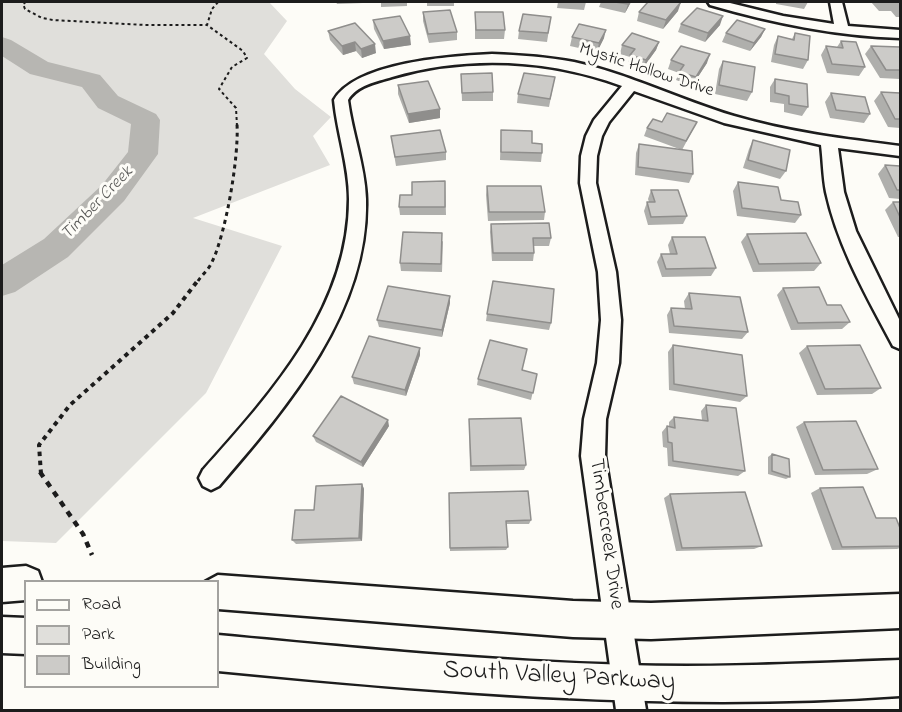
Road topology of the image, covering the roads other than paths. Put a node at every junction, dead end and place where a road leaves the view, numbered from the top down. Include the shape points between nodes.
1 (714, 2) edge
2 (836, 2) edge
3 (842, 30) junction
4 (900, 34) edge
5 (631, 85) junction
6 (830, 142) junction
7 (900, 151) edge
8 (900, 340) edge
9 (211, 478) dead end
10 (24, 583) edge
11 (2, 585) edge
12 (219, 592) edge
13 (900, 611) edge
14 (617, 620) junction
15 (2, 635) edge
16 (24, 636) edge
17 (219, 653) edge
18 (900, 678) edge
19 (629, 697) edge

1 - 3 street
2 - 3 street
3 - 4 street
5 - 6 street, Mystic Hollow Drive via 745,124
5 - 9 street, Mystic Hollow Drive via 596,72 556,64 456,60 395,71 344,92 342,107 357,190 355,234 344,280 309,357 265,417
5 - 14 street, Timbercreek Drive via 594,136 588,183 607,272 610,308 608,363 595,419 593,456
6 - 7 street, Mystic Hollow Drive
6 - 8 street via 842,218
10 - 11 main road
12 - 14 main road
13 - 14 main road
14 - 19 street, Timbercreek Drive
15 - 16 main road
17 - 19 main road, South Valley Parkway
18 - 19 main road, South Valley Parkway via 767,684

